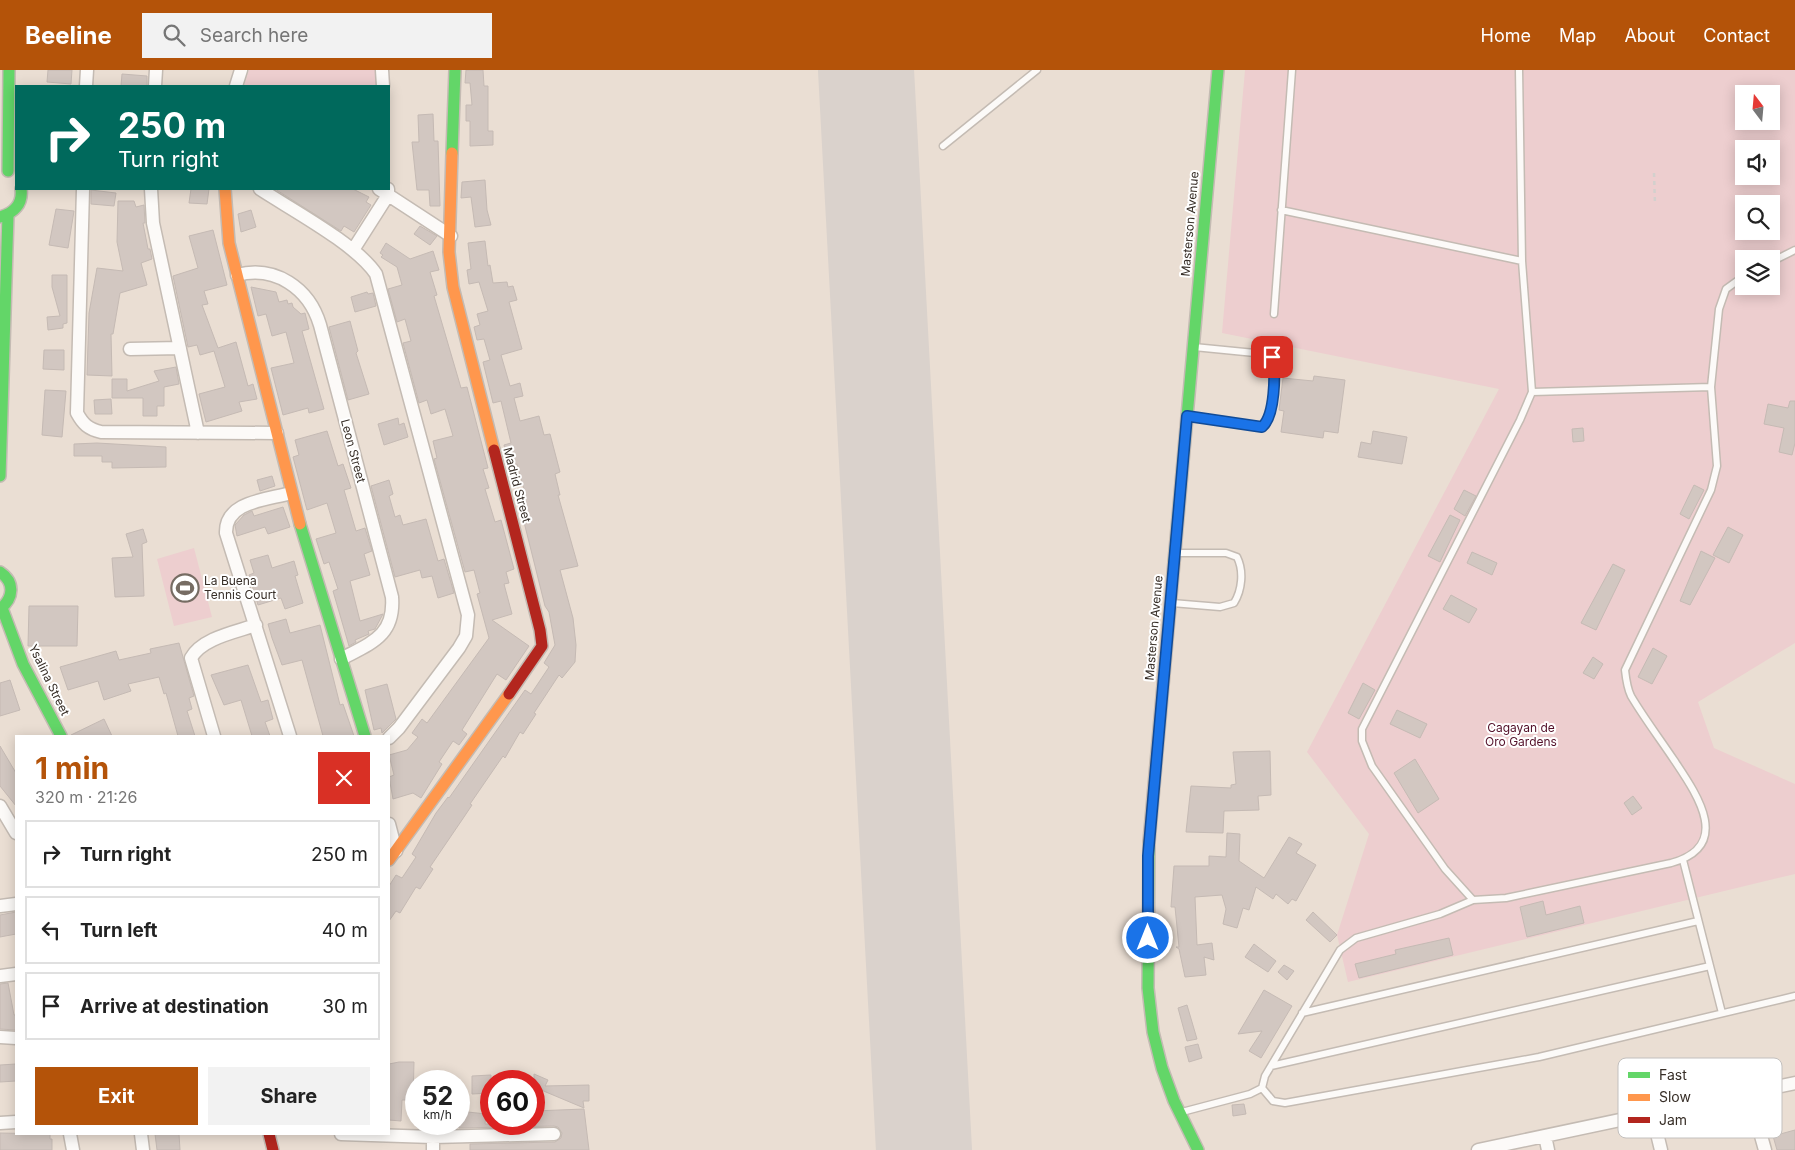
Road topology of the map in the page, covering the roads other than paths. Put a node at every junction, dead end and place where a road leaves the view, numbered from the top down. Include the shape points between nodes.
1 (9, 70) edge
2 (87, 70) edge
3 (156, 70) edge
4 (241, 70) edge
5 (382, 70) edge
6 (455, 70) edge
7 (1037, 70) edge
8 (1218, 70) edge
9 (1292, 70) edge
10 (1519, 70) edge
11 (86, 85) edge
12 (155, 85) edge
13 (236, 85) edge
14 (382, 85) edge
15 (943, 146) dead end
16 (8, 173) edge
17 (21, 190) edge
18 (83, 190) edge
19 (151, 190) edge
20 (225, 190) edge
21 (262, 190) edge
22 (385, 191) edge
23 (1281, 210) junction
24 (4, 216) edge
25 (451, 236) junction
26 (354, 250) junction
27 (1795, 250) edge
28 (1780, 258) edge
29 (1522, 261) junction
30 (237, 275) junction
31 (1735, 282) edge
32 (1274, 314) dead end
33 (1193, 347) junction
34 (180, 348) junction
35 (130, 349) dead end
36 (1711, 387) junction
37 (1532, 392) junction
38 (1187, 416) junction
39 (198, 433) junction
40 (276, 433) junction
41 (0, 476) edge
42 (291, 493) junction
43 (1175, 553) junction
44 (0, 572) edge
45 (1170, 603) junction
46 (1, 609) edge
47 (256, 625) junction
48 (340, 659) junction
49 (60, 735) edge
50 (214, 735) edge
51 (290, 735) edge
52 (365, 735) edge
53 (390, 737) edge
54 (0, 806) edge
55 (9, 827) edge
56 (390, 834) edge
57 (392, 855) edge
58 (1683, 860) junction
59 (1473, 900) junction
60 (15, 904) edge
61 (0, 906) edge
62 (1698, 921) junction
63 (1710, 966) junction
64 (15, 974) edge
65 (0, 976) edge
66 (1795, 996) edge
67 (1302, 1013) junction
68 (1722, 1014) junction
69 (0, 1037) edge
70 (15, 1038) edge
71 (1271, 1066) junction
72 (1795, 1083) edge
73 (1782, 1086) edge
74 (1262, 1088) junction
75 (1180, 1112) junction
76 (1618, 1120) edge
77 (15, 1122) edge
78 (0, 1123) edge
79 (554, 1134) dead end
80 (70, 1135) edge
81 (141, 1135) edge
82 (269, 1135) edge
83 (371, 1135) edge
84 (1545, 1136) junction
85 (432, 1137) junction
86 (73, 1150) edge
87 (143, 1150) edge
88 (273, 1150) edge
89 (433, 1150) edge
90 (1198, 1150) edge
91 (1478, 1150) edge
92 (1548, 1150) edge

1 - 16 street
2 - 11 street
3 - 12 street
4 - 13 street
5 - 14 street
6 - 25 street, Madrid Street
7 - 15 lane
8 - 33 street, Masterson Avenue
9 - 23 lane
10 - 29 lane
17 - 24 street via 18,206
18 - 39 street via 77,413 83,423 101,432
19 - 34 street via 153,223
20 - 30 street via 229,243
21 - 26 street
22 - 25 street
22 - 26 street
23 - 29 lane
23 - 32 lane
24 - 41 street
25 - 57 street, Madrid Street via 450,268 457,308 542,646
26 - 53 street via 370,265 379,282 468,615 466,636 459,648
27 - 28 lane
29 - 37 lane
30 - 40 street
30 - 48 street, Leon Street via 254,271 287,282 308,298 320,325 392,597 393,612 384,632 372,643
31 - 36 lane via 1722,297
33 - 38 street, Masterson Avenue
33 - 38 lane via 1228,348 1272,357 1271,411 1268,422 1262,427
34 - 35 street
34 - 39 street
36 - 37 lane
36 - 58 lane via 1717,466 1711,490 1625,670 1631,695 1698,796 1706,818 1704,842
37 - 59 lane via 1362,729 1362,741 1372,766 1445,869
38 - 43 street, Masterson Avenue
39 - 40 street
40 - 42 street
42 - 47 street via 241,506 231,512 226,523 226,533
42 - 48 street
43 - 45 street, Masterson Avenue
43 - 45 lane via 1226,553 1237,557 1242,566 1240,594 1234,603 1220,607
44 - 46 street via 8,578 12,591 7,604
45 - 75 street, Masterson Avenue via 1148,856 1148,988 1153,1032 1162,1068
46 - 49 street, Ysalina Street via 23,664
47 - 50 street via 207,643 191,658
47 - 51 street
48 - 52 street
54 - 55 street
56 - 57 street
58 - 59 lane via 1506,898
58 - 62 lane
59 - 67 lane via 1440,914 1356,938 1340,950
60 - 61 street
62 - 63 lane
62 - 67 lane
63 - 68 lane
63 - 71 lane
64 - 65 street
66 - 68 lane
67 - 71 lane
68 - 74 lane via 1540,1057 1285,1104 1273,1101
69 - 70 street
71 - 74 lane
72 - 73 street
74 - 75 lane
75 - 90 street, Masterson Avenue
76 - 84 street
77 - 78 street
79 - 85 street
80 - 86 street
81 - 87 street
82 - 88 street
83 - 85 street
84 - 91 street
84 - 92 street
85 - 89 street

